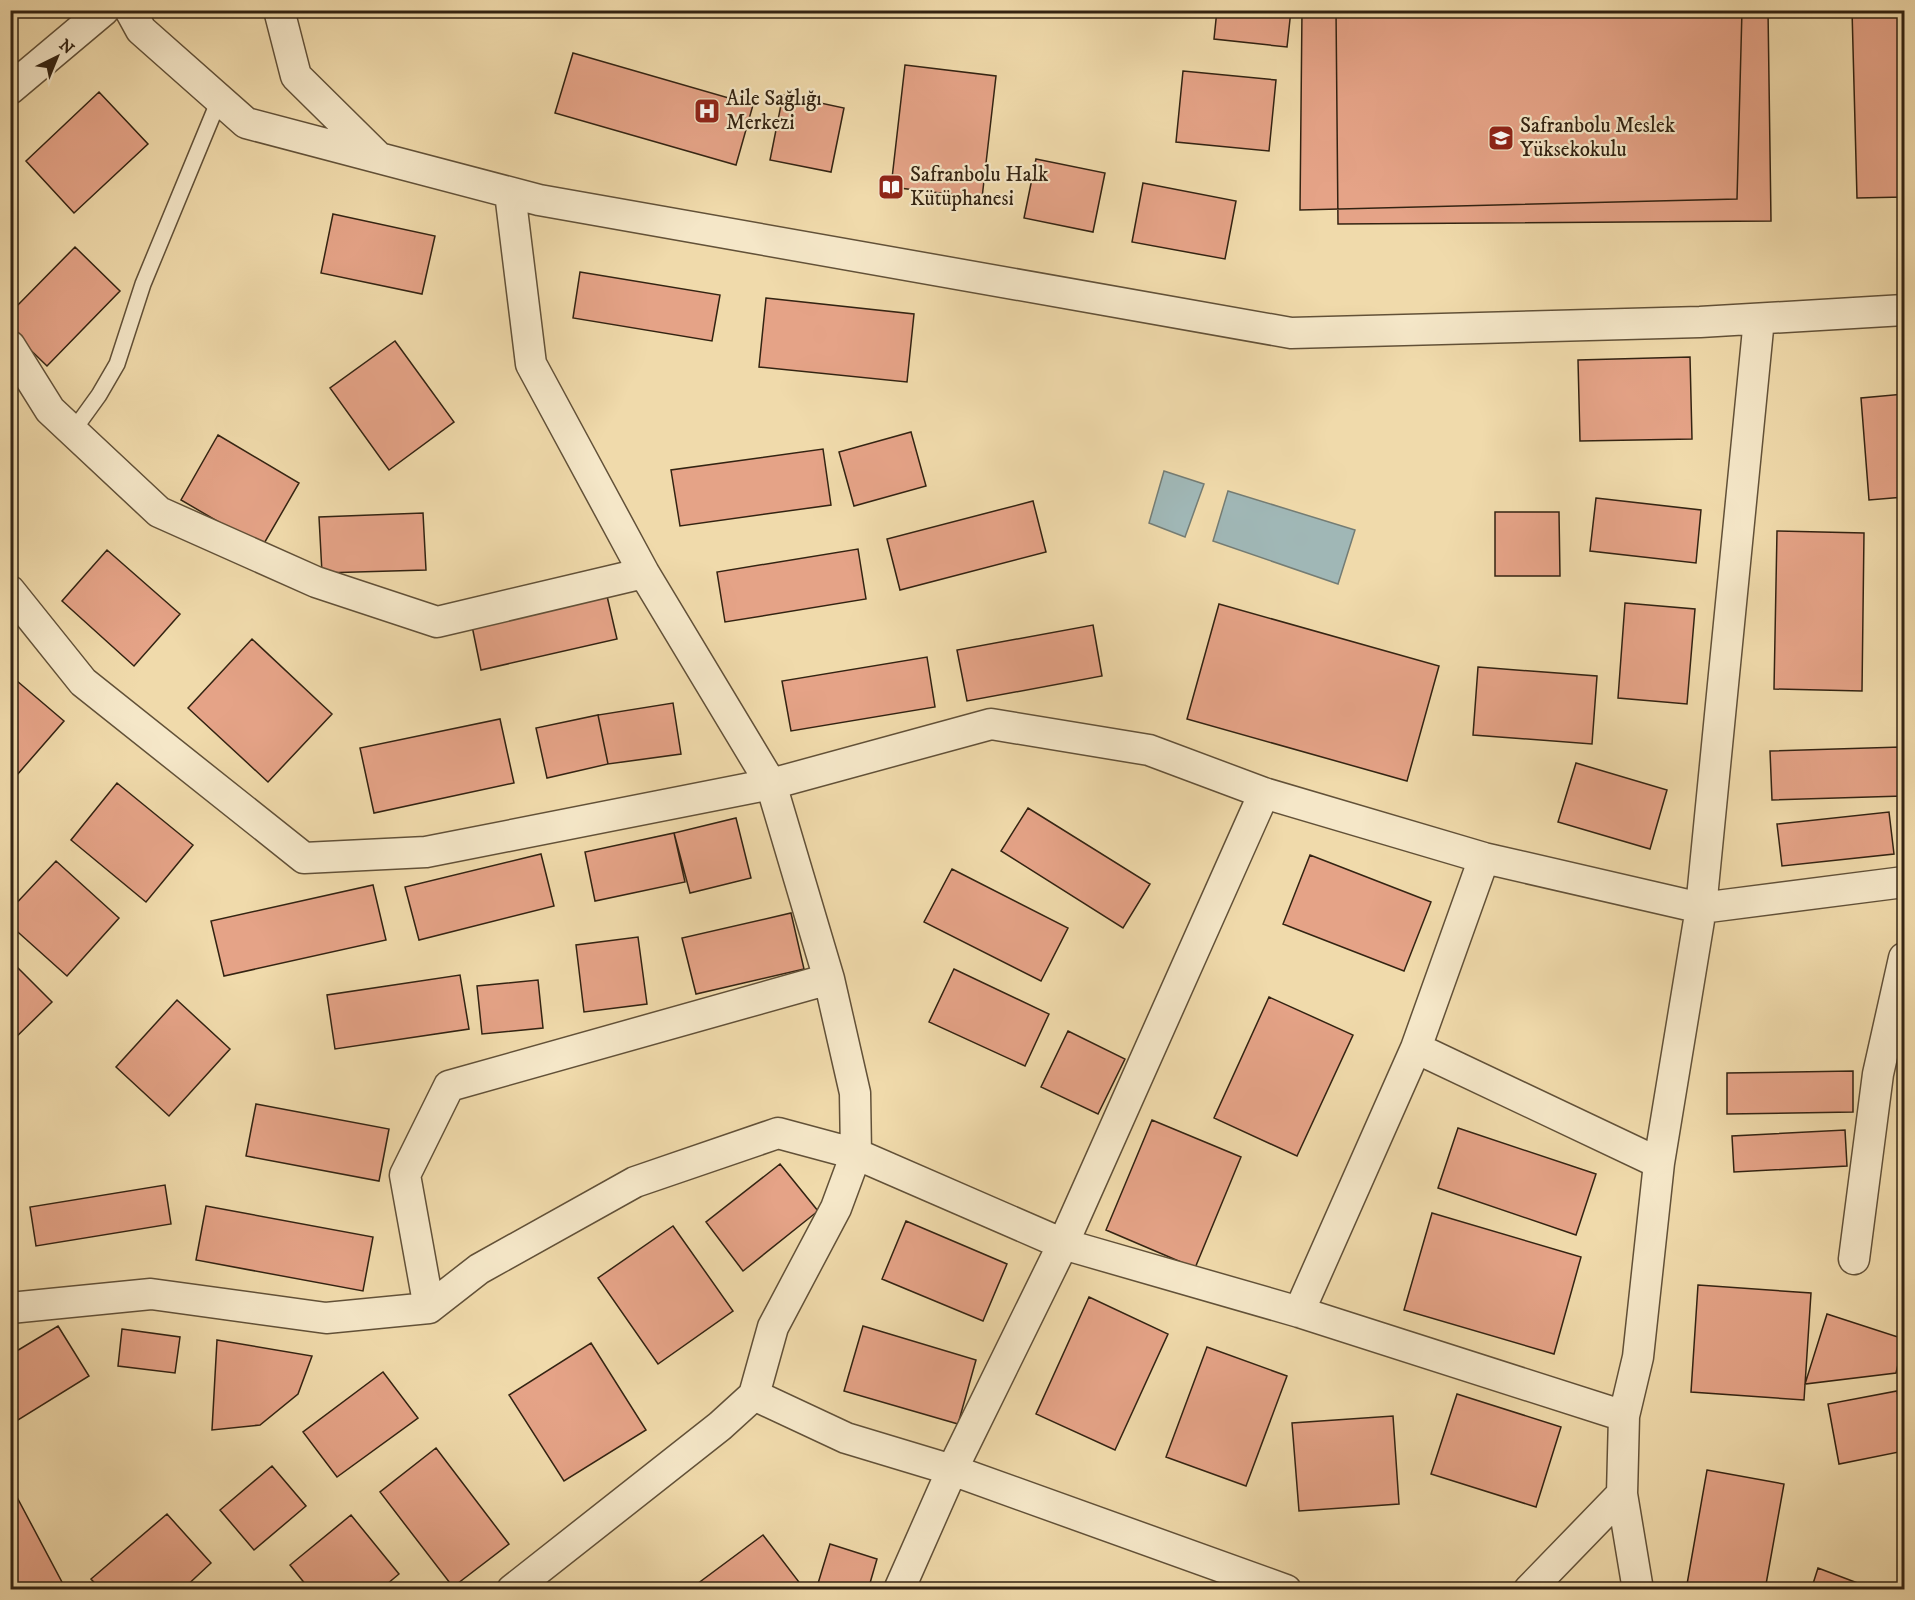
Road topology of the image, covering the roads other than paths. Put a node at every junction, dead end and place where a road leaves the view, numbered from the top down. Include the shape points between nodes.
1 (104, 10) edge
2 (130, 10) edge
3 (279, 10) edge
4 (10, 89) edge
5 (219, 100) junction
6 (379, 158) junction
7 (510, 193) junction
8 (1905, 289) edge
9 (1905, 310) edge
10 (1832, 314) junction
11 (1759, 318) junction
12 (10, 346) edge
13 (73, 431) junction
14 (644, 573) junction
15 (10, 591) edge
16 (771, 784) junction
17 (1264, 793) junction
18 (1484, 858) junction
19 (1905, 882) edge
20 (1701, 908) junction
21 (1905, 957) edge
22 (829, 979) junction
23 (1416, 1048) junction
24 (856, 1154) junction
25 (1659, 1163) junction
26 (1063, 1244) junction
27 (1854, 1259) dead end
28 (10, 1308) edge
29 (429, 1308) junction
30 (1299, 1312) junction
31 (754, 1395) junction
32 (1624, 1416) junction
33 (952, 1470) junction
34 (1622, 1494) junction
35 (1274, 1587) edge
36 (512, 1590) edge
37 (899, 1590) edge
38 (1529, 1590) edge
39 (1638, 1590) edge

1 - 4 street
2 - 5 street via 141,30
3 - 6 street via 296,76
5 - 6 street via 246,123
5 - 13 lane via 143,284 117,364
6 - 7 street
7 - 11 street via 1291,333
7 - 14 street via 531,364
8 - 10 street
9 - 10 street
10 - 11 street
11 - 20 street
12 - 13 street via 50,410
13 - 14 street via 159,512 316,582 437,622
14 - 16 street
15 - 16 street via 83,682 304,858 426,852
16 - 17 street via 992,724 1149,750
16 - 22 street
17 - 18 street
17 - 26 street
18 - 20 street
18 - 23 street
19 - 20 street
20 - 25 street
21 - 27 street via 1878,1074
22 - 24 street via 855,1093
22 - 29 street via 449,1086 405,1175
23 - 25 street
23 - 30 street
24 - 26 street
24 - 29 street via 778,1133 635,1182 479,1269
24 - 31 street via 836,1208 773,1327
25 - 32 street via 1638,1357
26 - 30 street
26 - 33 street
28 - 29 street via 150,1294 326,1318
30 - 32 street
31 - 33 street via 846,1438
31 - 36 street
32 - 34 street
33 - 35 street
33 - 37 street
34 - 38 street
34 - 39 street

